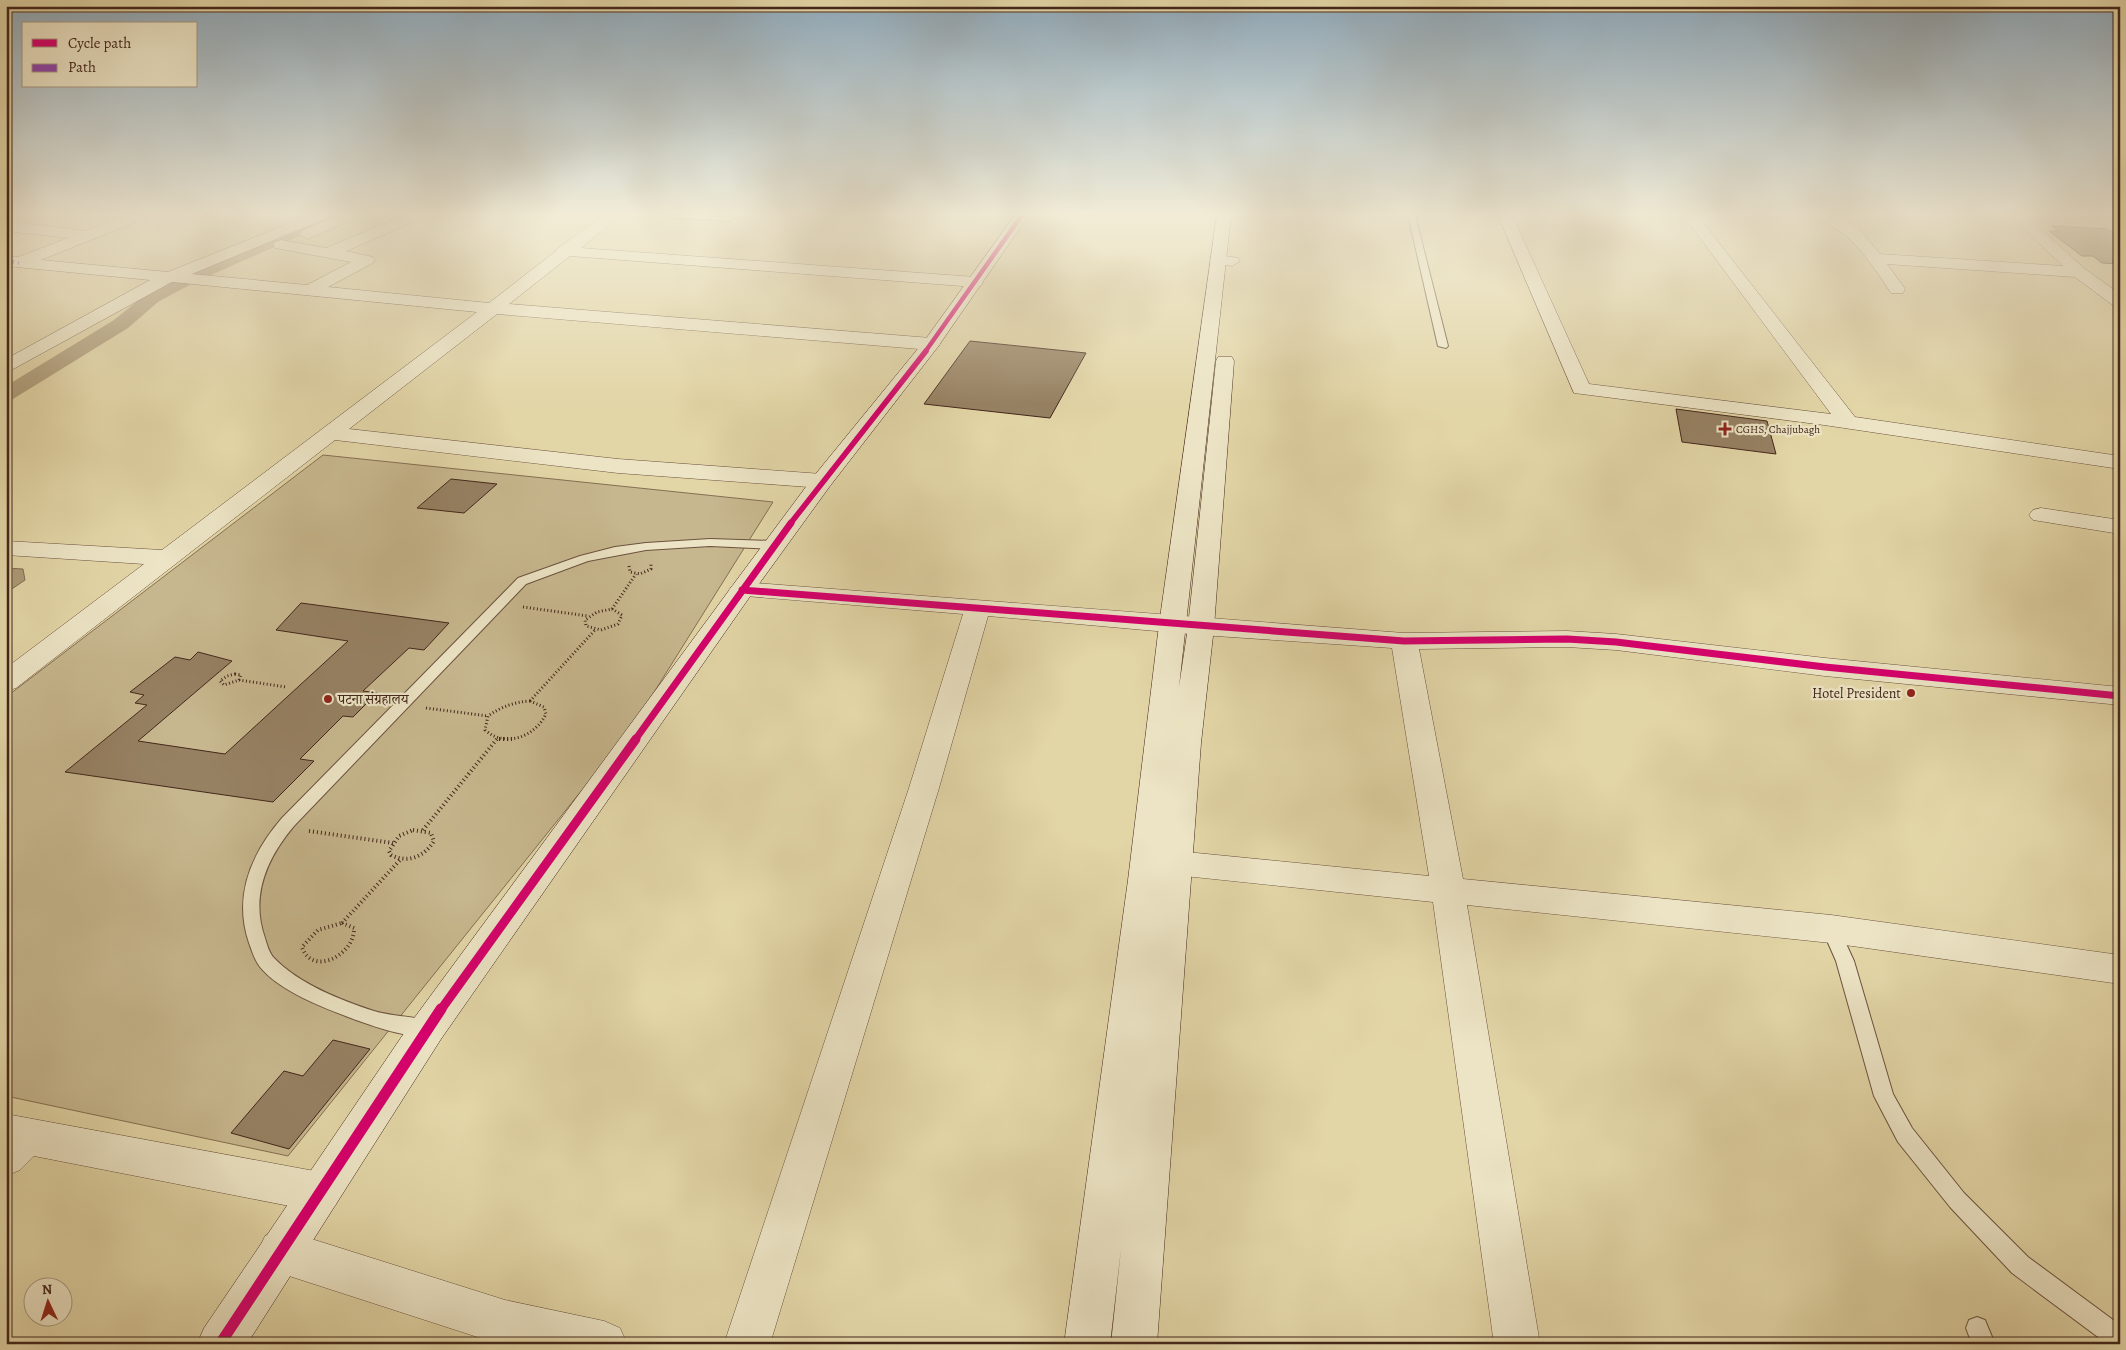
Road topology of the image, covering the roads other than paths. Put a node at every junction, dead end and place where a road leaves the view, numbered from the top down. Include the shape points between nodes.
1 (170, 278) edge
2 (182, 278) edge
3 (206, 278) edge
4 (334, 278) edge
5 (530, 278) edge
6 (922, 278) edge
7 (978, 278) edge
8 (1222, 278) edge
9 (1224, 278) edge
10 (1426, 278) edge
11 (1533, 278) edge
12 (1738, 278) edge
13 (1889, 278) edge
14 (2087, 278) edge
15 (201, 280) junction
16 (975, 282) junction
17 (1897, 289) dead end
18 (310, 290) junction
19 (2120, 302) edge
20 (492, 308) junction
21 (931, 344) junction
22 (1443, 346) dead end
23 (6, 367) edge
24 (1849, 424) junction
25 (332, 434) junction
26 (2120, 464) edge
27 (822, 481) junction
28 (2041, 515) dead end
29 (2120, 527) edge
30 (776, 545) junction
31 (6, 548) edge
32 (168, 558) junction
33 (742, 590) junction
34 (978, 607) junction
35 (1172, 625) junction
36 (1201, 627) junction
37 (1404, 641) junction
38 (6, 682) edge
39 (2120, 696) edge
40 (1161, 871) junction
41 (1448, 889) junction
42 (1831, 929) junction
43 (2120, 970) edge
44 (428, 1028) junction
45 (13, 1142) edge
46 (320, 1192) junction
47 (280, 1251) junction
48 (2120, 1337) edge
49 (220, 1344) edge
50 (604, 1344) edge
51 (747, 1344) edge
52 (1087, 1344) edge
53 (1134, 1344) edge
54 (1517, 1344) edge

1 - 23 street
2 - 15 street
3 - 15 street
4 - 18 street
5 - 20 street
6 - 16 street
7 - 16 street
8 - 35 street
9 - 36 street
10 - 22 lane
11 - 24 street via 1582,389
12 - 24 street
13 - 17 street
14 - 19 street
15 - 18 street
16 - 21 street
18 - 20 street
20 - 21 street
20 - 25 street
21 - 27 street
24 - 26 street
25 - 27 street via 618,466
25 - 32 street
27 - 30 street
28 - 29 street
30 - 33 street
30 - 44 lane via 730,541 674,542 595,554 558,565 522,581 283,827 265,851 249,893 252,931 266,962 292,981 338,1005 386,1022
31 - 32 street
32 - 38 street
33 - 34 street
33 - 44 street
34 - 35 street
34 - 51 street via 924,788
35 - 36 street
35 - 40 street
36 - 37 street
36 - 40 street via 1186,743
37 - 39 street via 1567,639 1616,642 1825,667
37 - 41 street
40 - 41 street
40 - 52 street
40 - 53 street
41 - 42 street
41 - 54 street
42 - 43 street
42 - 48 lane via 1845,961 1884,1096 1905,1136 1957,1200 2020,1265
44 - 46 street
45 - 46 street
46 - 47 street
47 - 49 street
47 - 50 street via 505,1322

